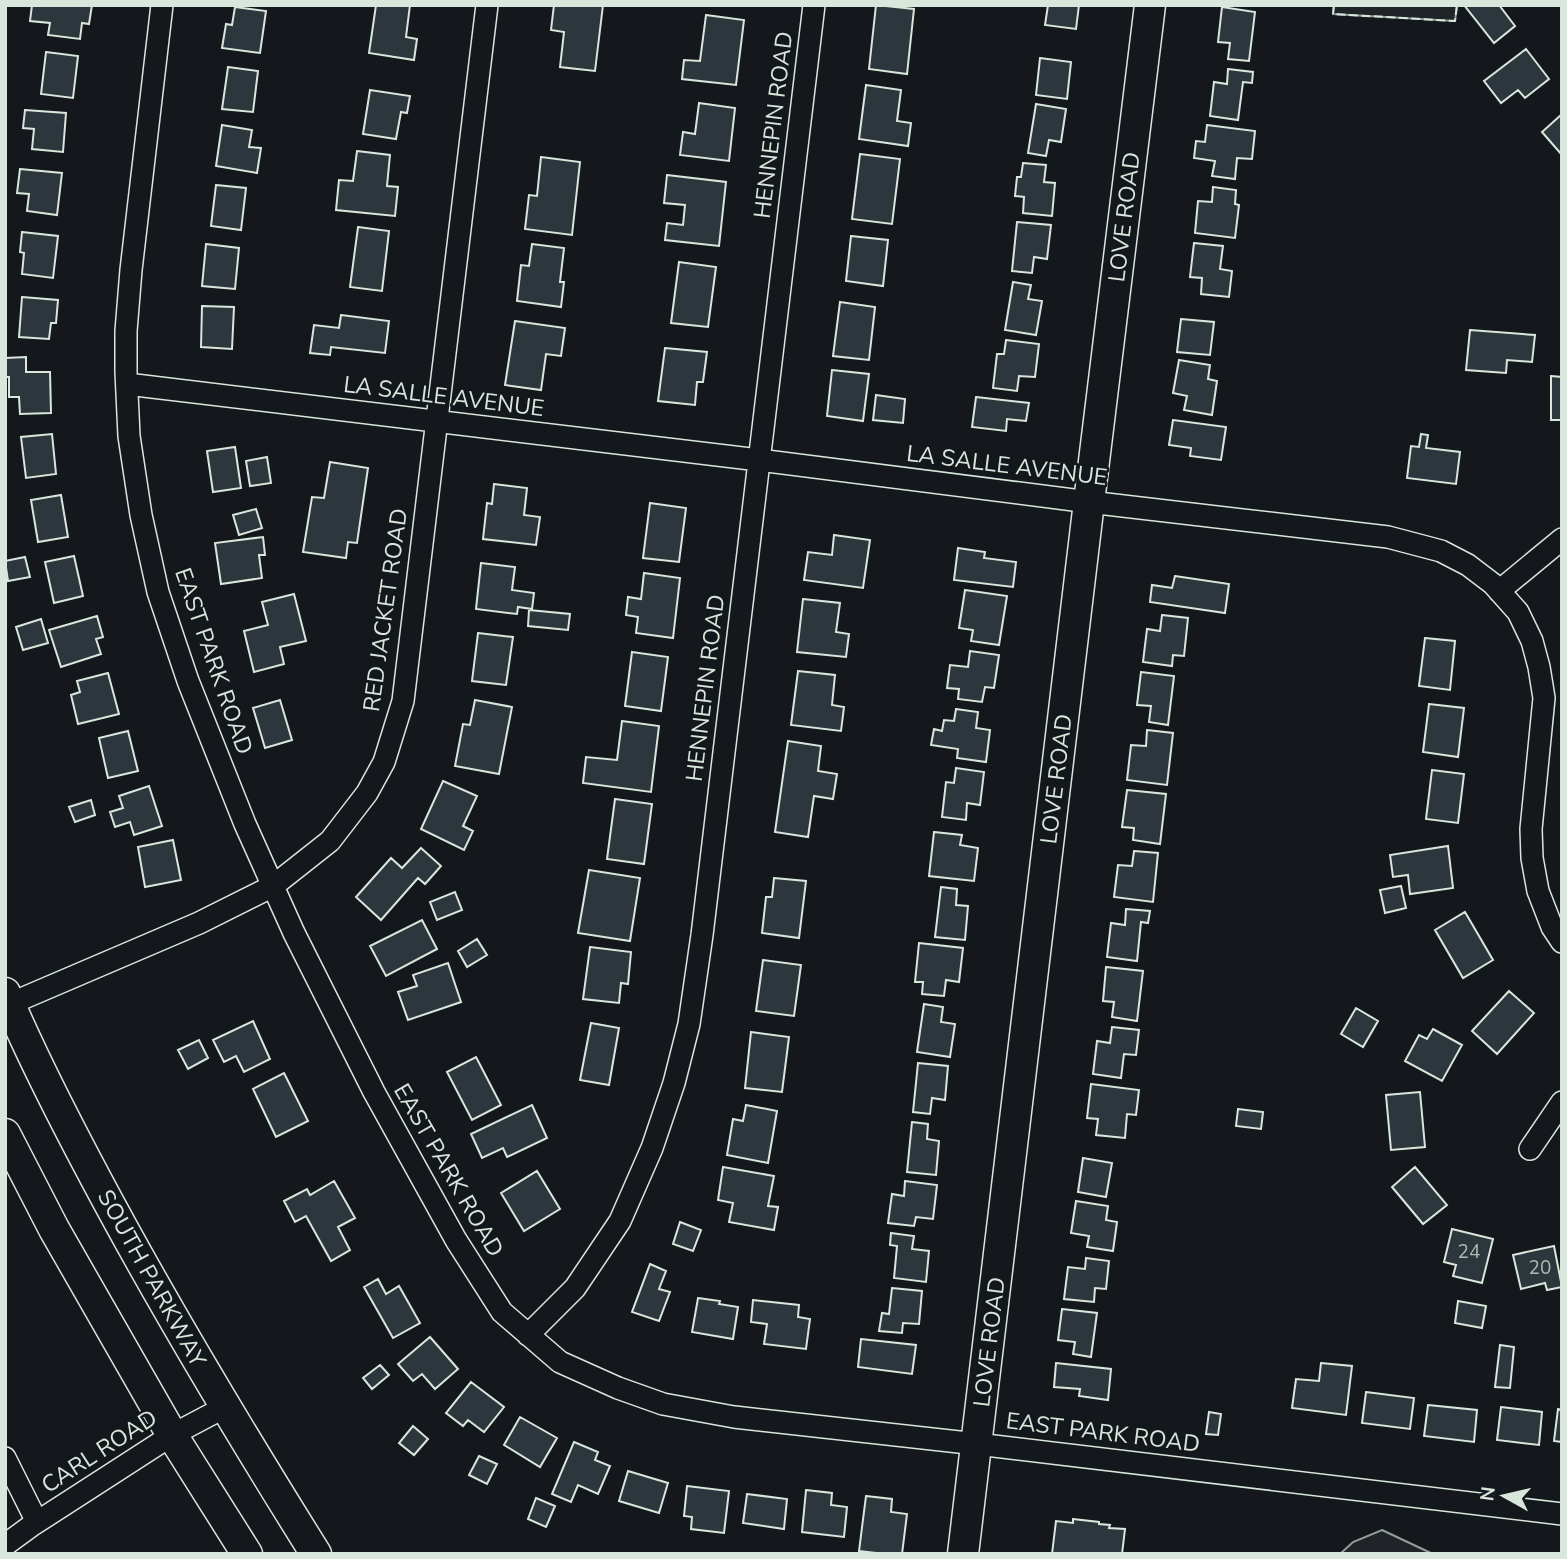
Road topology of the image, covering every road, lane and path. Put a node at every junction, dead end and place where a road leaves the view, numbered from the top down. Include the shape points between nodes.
1 (162, 5) edge
2 (487, 5) edge
3 (814, 5) edge
4 (1150, 5) edge
5 (127, 384) junction
6 (436, 422) junction
7 (758, 460) junction
8 (1089, 502) junction
9 (1562, 539) edge
10 (1499, 591) junction
11 (273, 886) junction
12 (1562, 942) edge
13 (7, 1001) edge
14 (1562, 1102) edge
15 (5, 1134) edge
16 (1530, 1149) dead end
17 (528, 1335) junction
18 (225, 1407) junction
19 (172, 1435) junction
20 (977, 1444) junction
21 (5, 1458) edge
22 (1562, 1514) edge
23 (37, 1522) junction
24 (5, 1545) edge
25 (247, 1554) edge
26 (316, 1554) edge
27 (963, 1554) edge

1 - 5 street, EAST PARK ROAD via 131,270
2 - 6 street, RED JACKET ROAD
3 - 7 street, HENNEPIN ROAD
4 - 8 street, LOVE ROAD
5 - 6 street, LA SALLE AVENUE
5 - 11 street, EAST PARK ROAD via 141,515 158,592 188,681
6 - 7 street, LA SALLE AVENUE
6 - 11 street, RED JACKET ROAD via 403,701 384,762 330,841
7 - 8 street, LA SALLE AVENUE
7 - 17 street, HENNEPIN ROAD via 702,935 689,1024 674,1083 620,1221 575,1288
8 - 10 street, LA SALLE AVENUE via 1388,537 1441,551 1468,565
8 - 20 street, LOVE ROAD
9 - 10 street
10 - 12 street, LA SALLE AVENUE via 1518,612 1539,667 1544,698 1532,858 1538,891
11 - 13 street, RED JACKET ROAD via 199,923
11 - 17 street, EAST PARK ROAD via 374,1092 456,1240 502,1312
13 - 18 street, SOUTH PARKWAY via 127,1236
14 - 16 street
15 - 19 street
17 - 20 street, EAST PARK ROAD via 559,1362 663,1404 734,1417
18 - 19 street, CARL ROAD
18 - 26 street, SOUTH PARKWAY
19 - 23 street, CARL ROAD
19 - 25 street
20 - 22 street, EAST PARK ROAD
20 - 27 street, LOVE ROAD
21 - 23 street
23 - 24 street, CARL ROAD

